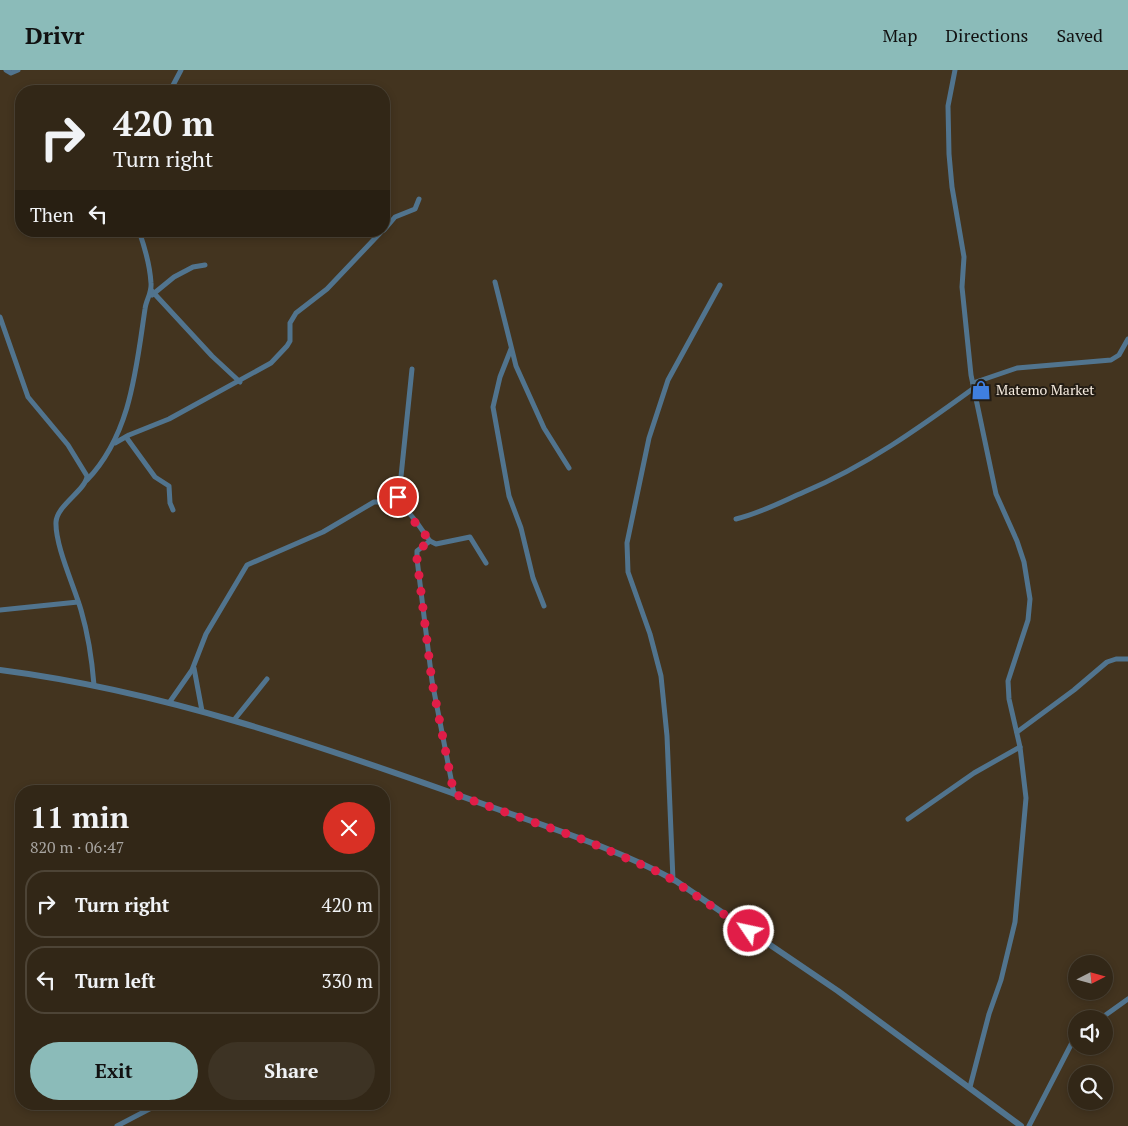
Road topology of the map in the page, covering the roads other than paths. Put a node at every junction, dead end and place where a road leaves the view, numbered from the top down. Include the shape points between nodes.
1 (6, 70) edge
2 (18, 70) edge
3 (181, 70) edge
4 (955, 70) edge
5 (173, 85) edge
6 (419, 199) dead end
7 (390, 222) edge
8 (141, 237) edge
9 (376, 237) edge
10 (205, 265) dead end
11 (495, 282) dead end
12 (720, 285) dead end
13 (153, 292) junction
14 (0, 317) edge
15 (1128, 339) edge
16 (511, 349) junction
17 (412, 369) dead end
18 (240, 382) junction
19 (974, 386) junction
20 (126, 437) junction
21 (115, 443) junction
22 (569, 468) dead end
23 (87, 480) junction
24 (399, 496) junction
25 (394, 502) junction
26 (401, 506) junction
27 (173, 510) dead end
28 (736, 519) dead end
29 (430, 541) junction
30 (486, 563) dead end
31 (78, 602) junction
32 (544, 606) dead end
33 (0, 610) edge
34 (1128, 659) edge
35 (194, 667) junction
36 (0, 670) edge
37 (267, 680) dead end
38 (94, 685) junction
39 (170, 703) junction
40 (202, 711) junction
41 (234, 720) junction
42 (1017, 732) junction
43 (1020, 747) junction
44 (454, 794) junction
45 (908, 819) dead end
46 (673, 880) junction
47 (1128, 999) edge
48 (1113, 1010) edge
49 (1068, 1051) edge
50 (970, 1087) junction
51 (148, 1110) edge
52 (117, 1126) edge
53 (1021, 1126) edge
54 (1029, 1126) edge

1 - 2 street via 11,73
3 - 5 street
4 - 19 street via 948,106 949,154 964,257 962,287
6 - 7 street via 415,208
8 - 13 street
9 - 18 street via 327,289 296,313 290,323 290,341 272,363
10 - 13 street via 174,277
11 - 16 street
12 - 46 street via 668,380 649,438 627,543 628,572 650,634 660,676 667,736
13 - 18 street
13 - 21 street via 149,298 129,400
14 - 23 street via 28,397 68,445 85,471
15 - 19 street via 1119,355 1111,360 1017,368
16 - 22 street via 524,387
16 - 32 street via 493,408 509,496
17 - 24 street
18 - 20 street
19 - 28 street via 885,451 856,468 772,508
19 - 42 street via 996,494 1018,541 1028,583 1028,620 1008,681
20 - 21 street
20 - 27 street via 155,477 169,486
21 - 23 street via 102,465
23 - 31 street via 56,519 58,539
24 - 25 street
24 - 26 street
25 - 26 street
25 - 35 street via 374,502 323,532 247,565 206,634
26 - 29 street
29 - 30 street via 436,544 470,537
29 - 44 street via 417,551 417,559 432,682
31 - 33 street
31 - 38 street
34 - 42 street via 1107,662
35 - 39 street
35 - 40 street
36 - 38 street
37 - 41 street
38 - 39 street
39 - 40 street
40 - 41 street
41 - 44 street via 322,746
42 - 43 street
43 - 45 street via 974,773
43 - 50 street via 1026,798 1015,922
44 - 46 street via 587,841
46 - 50 street via 838,991
47 - 48 street
49 - 54 street
50 - 53 street
51 - 52 street

